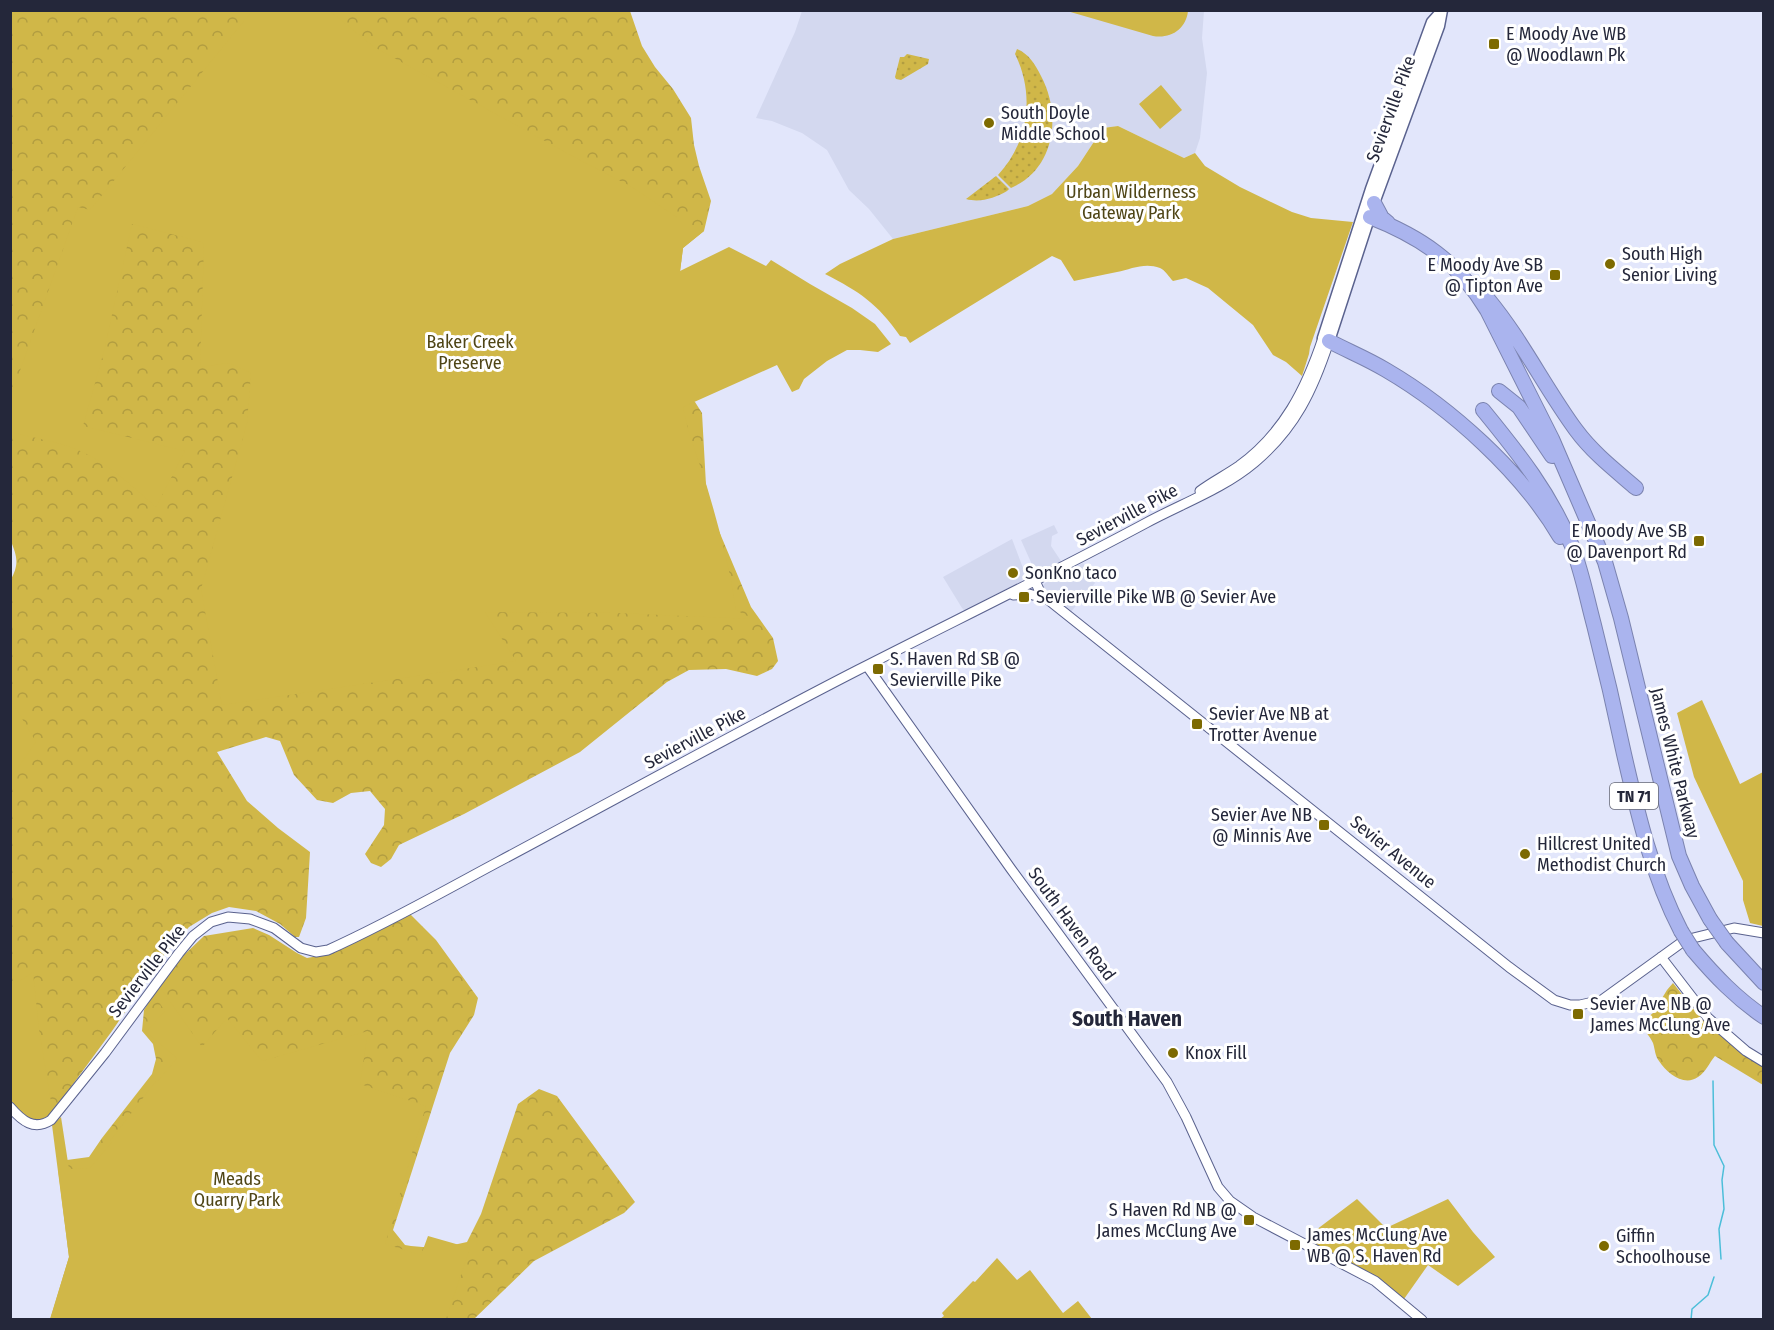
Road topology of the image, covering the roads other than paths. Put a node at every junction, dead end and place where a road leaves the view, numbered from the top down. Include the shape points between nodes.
1 (1442, 11) edge
2 (1374, 203) junction
3 (1366, 216) junction
4 (1397, 229) junction
5 (1354, 254) junction
6 (1459, 271) junction
7 (1326, 339) junction
8 (1498, 391) dead end
9 (1483, 410) dead end
10 (1636, 488) dead end
11 (1181, 504) junction
12 (1593, 532) junction
13 (1035, 581) junction
14 (1008, 595) junction
15 (1047, 599) junction
16 (1588, 599) junction
17 (867, 666) junction
18 (1764, 933) edge
19 (1661, 957) junction
20 (1719, 980) junction
21 (1764, 983) edge
22 (1764, 1017) edge
23 (1764, 1026) edge
24 (1764, 1062) edge
25 (10, 1107) edge
26 (1422, 1320) edge

1 - 2 main road, Sevierville Pike
1 - 3 main road, Sevierville Pike via 1432,22
2 - 3 main road, Sevierville Pike
2 - 4 highway via 1385,221
3 - 4 highway
3 - 5 main road, Sevierville Pike
4 - 6 highway via 1429,246
5 - 7 main road, Sevierville Pike
5 - 7 main road, Sevierville Pike via 1335,325
6 - 10 highway via 1473,281 1495,308 1576,430 1605,463
6 - 12 highway via 1487,310 1552,439
7 - 11 street, Sevierville Pike via 1287,416 1267,441
7 - 11 street, Sevierville Pike via 1312,389 1283,434 1243,471
7 - 16 highway via 1401,379 1484,444 1545,514 1573,562
8 - 12 highway via 1519,407 1553,456
9 - 16 highway via 1532,472 1553,506 1579,566
11 - 13 street, Sevierville Pike
12 - 21 highway, James White Parkway / TN 71, bridge via 1621,618 1679,856 1726,943
13 - 14 street, Sevierville Pike
13 - 15 street, Sevier Avenue
14 - 15 street via 1029,594
14 - 17 street, Sevierville Pike
15 - 19 street, Sevier Avenue via 1554,999 1570,1005 1602,1000
16 - 20 highway, TN 71, bridge via 1653,865 1680,931
17 - 25 street, Sevierville Pike via 328,950 301,948 274,928 250,918 228,917 212,922 199,930 179,953 51,1119 39,1125 27,1123
17 - 26 street, South Haven Road via 1167,1082 1223,1194 1252,1217 1375,1281
18 - 19 street, Sevier Avenue via 1734,928 1685,940
19 - 24 street via 1708,1018
20 - 22 highway, TN 71
20 - 23 highway

